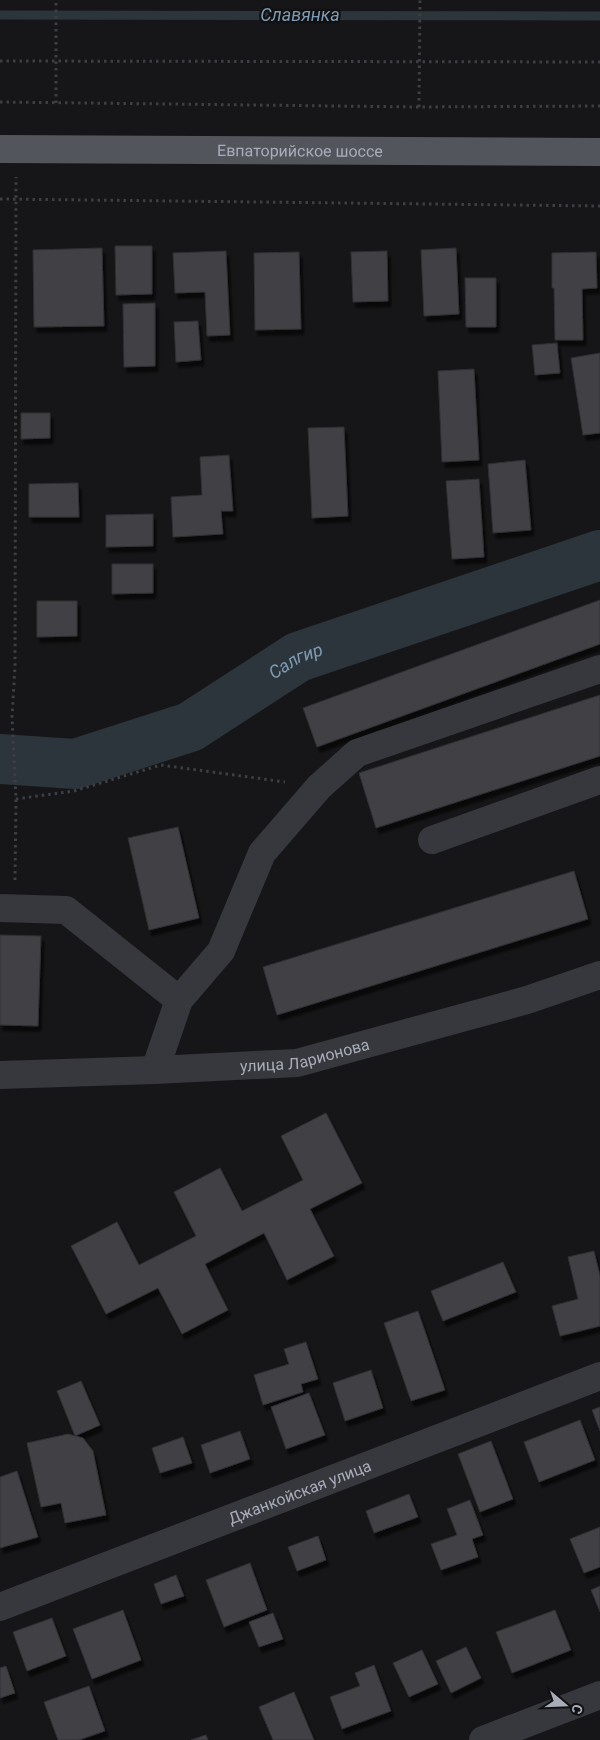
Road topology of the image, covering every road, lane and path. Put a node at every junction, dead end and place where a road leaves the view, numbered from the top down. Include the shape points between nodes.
1 (56, 0) edge
2 (420, 0) edge
3 (0, 61) edge
4 (56, 62) junction
5 (419, 62) junction
6 (600, 62) edge
7 (0, 102) edge
8 (56, 103) junction
9 (600, 106) edge
10 (419, 107) junction
11 (8, 149) edge
12 (600, 152) edge
13 (0, 199) edge
14 (16, 199) junction
15 (600, 206) edge
16 (600, 669) edge
17 (600, 780) edge
18 (319, 787) junction
19 (16, 799) junction
20 (432, 840) dead end
21 (8, 908) edge
22 (600, 975) edge
23 (179, 1000) junction
24 (155, 1070) junction
25 (0, 1075) edge
26 (600, 1376) edge
27 (0, 1608) edge
28 (600, 1695) edge
29 (483, 1740) edge

1 - 4 path
2 - 5 path
3 - 4 path
4 - 5 path
4 - 8 path
5 - 6 path
5 - 10 path
7 - 8 path
8 - 10 path
9 - 10 path
11 - 12 main road, Евпаторийское шоссе
11 - 14 path
13 - 14 path
14 - 15 path
14 - 19 path via 15,667 12,717
16 - 18 street via 357,753
17 - 20 street
18 - 19 path via 161,765 74,791
18 - 23 street via 262,853 221,951
19 - 21 path
21 - 23 street via 66,910
22 - 24 street, улица Ларионова via 527,1000 297,1064
23 - 24 street
24 - 25 street, улица Ларионова
26 - 27 street, Джанкойская улица
28 - 29 street

